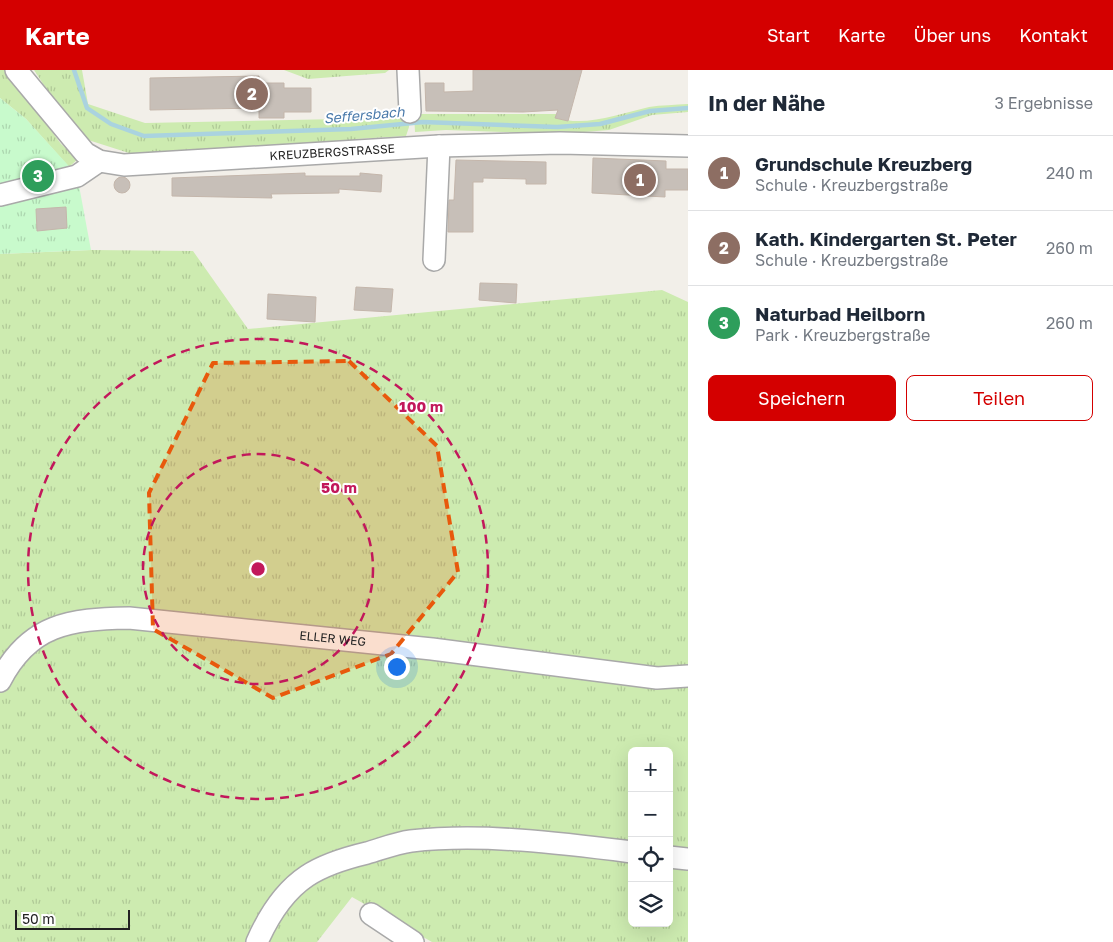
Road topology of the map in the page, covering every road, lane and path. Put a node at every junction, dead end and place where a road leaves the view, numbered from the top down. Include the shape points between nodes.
1 (16, 70) edge
2 (408, 70) edge
3 (410, 112) dead end
4 (439, 146) junction
5 (688, 146) edge
6 (99, 161) junction
7 (0, 195) edge
8 (434, 260) dead end
9 (688, 676) edge
10 (0, 681) edge
11 (628, 852) edge
12 (673, 857) edge
13 (688, 859) edge
14 (371, 914) dead end
15 (257, 942) edge
16 (413, 942) edge

1 - 6 street, KREUZBERGSTRASSE via 85,153
2 - 3 street
4 - 5 street, KREUZBERGSTRASSE via 560,143
4 - 6 street, KREUZBERGSTRASSE via 124,165
4 - 8 street
6 - 7 street via 77,176
9 - 10 street, ELLER WEG via 657,678 432,649 129,618 96,618 43,632 17,652
11 - 15 street via 543,841 410,841 324,866 307,876 276,908
12 - 13 street
14 - 16 street

